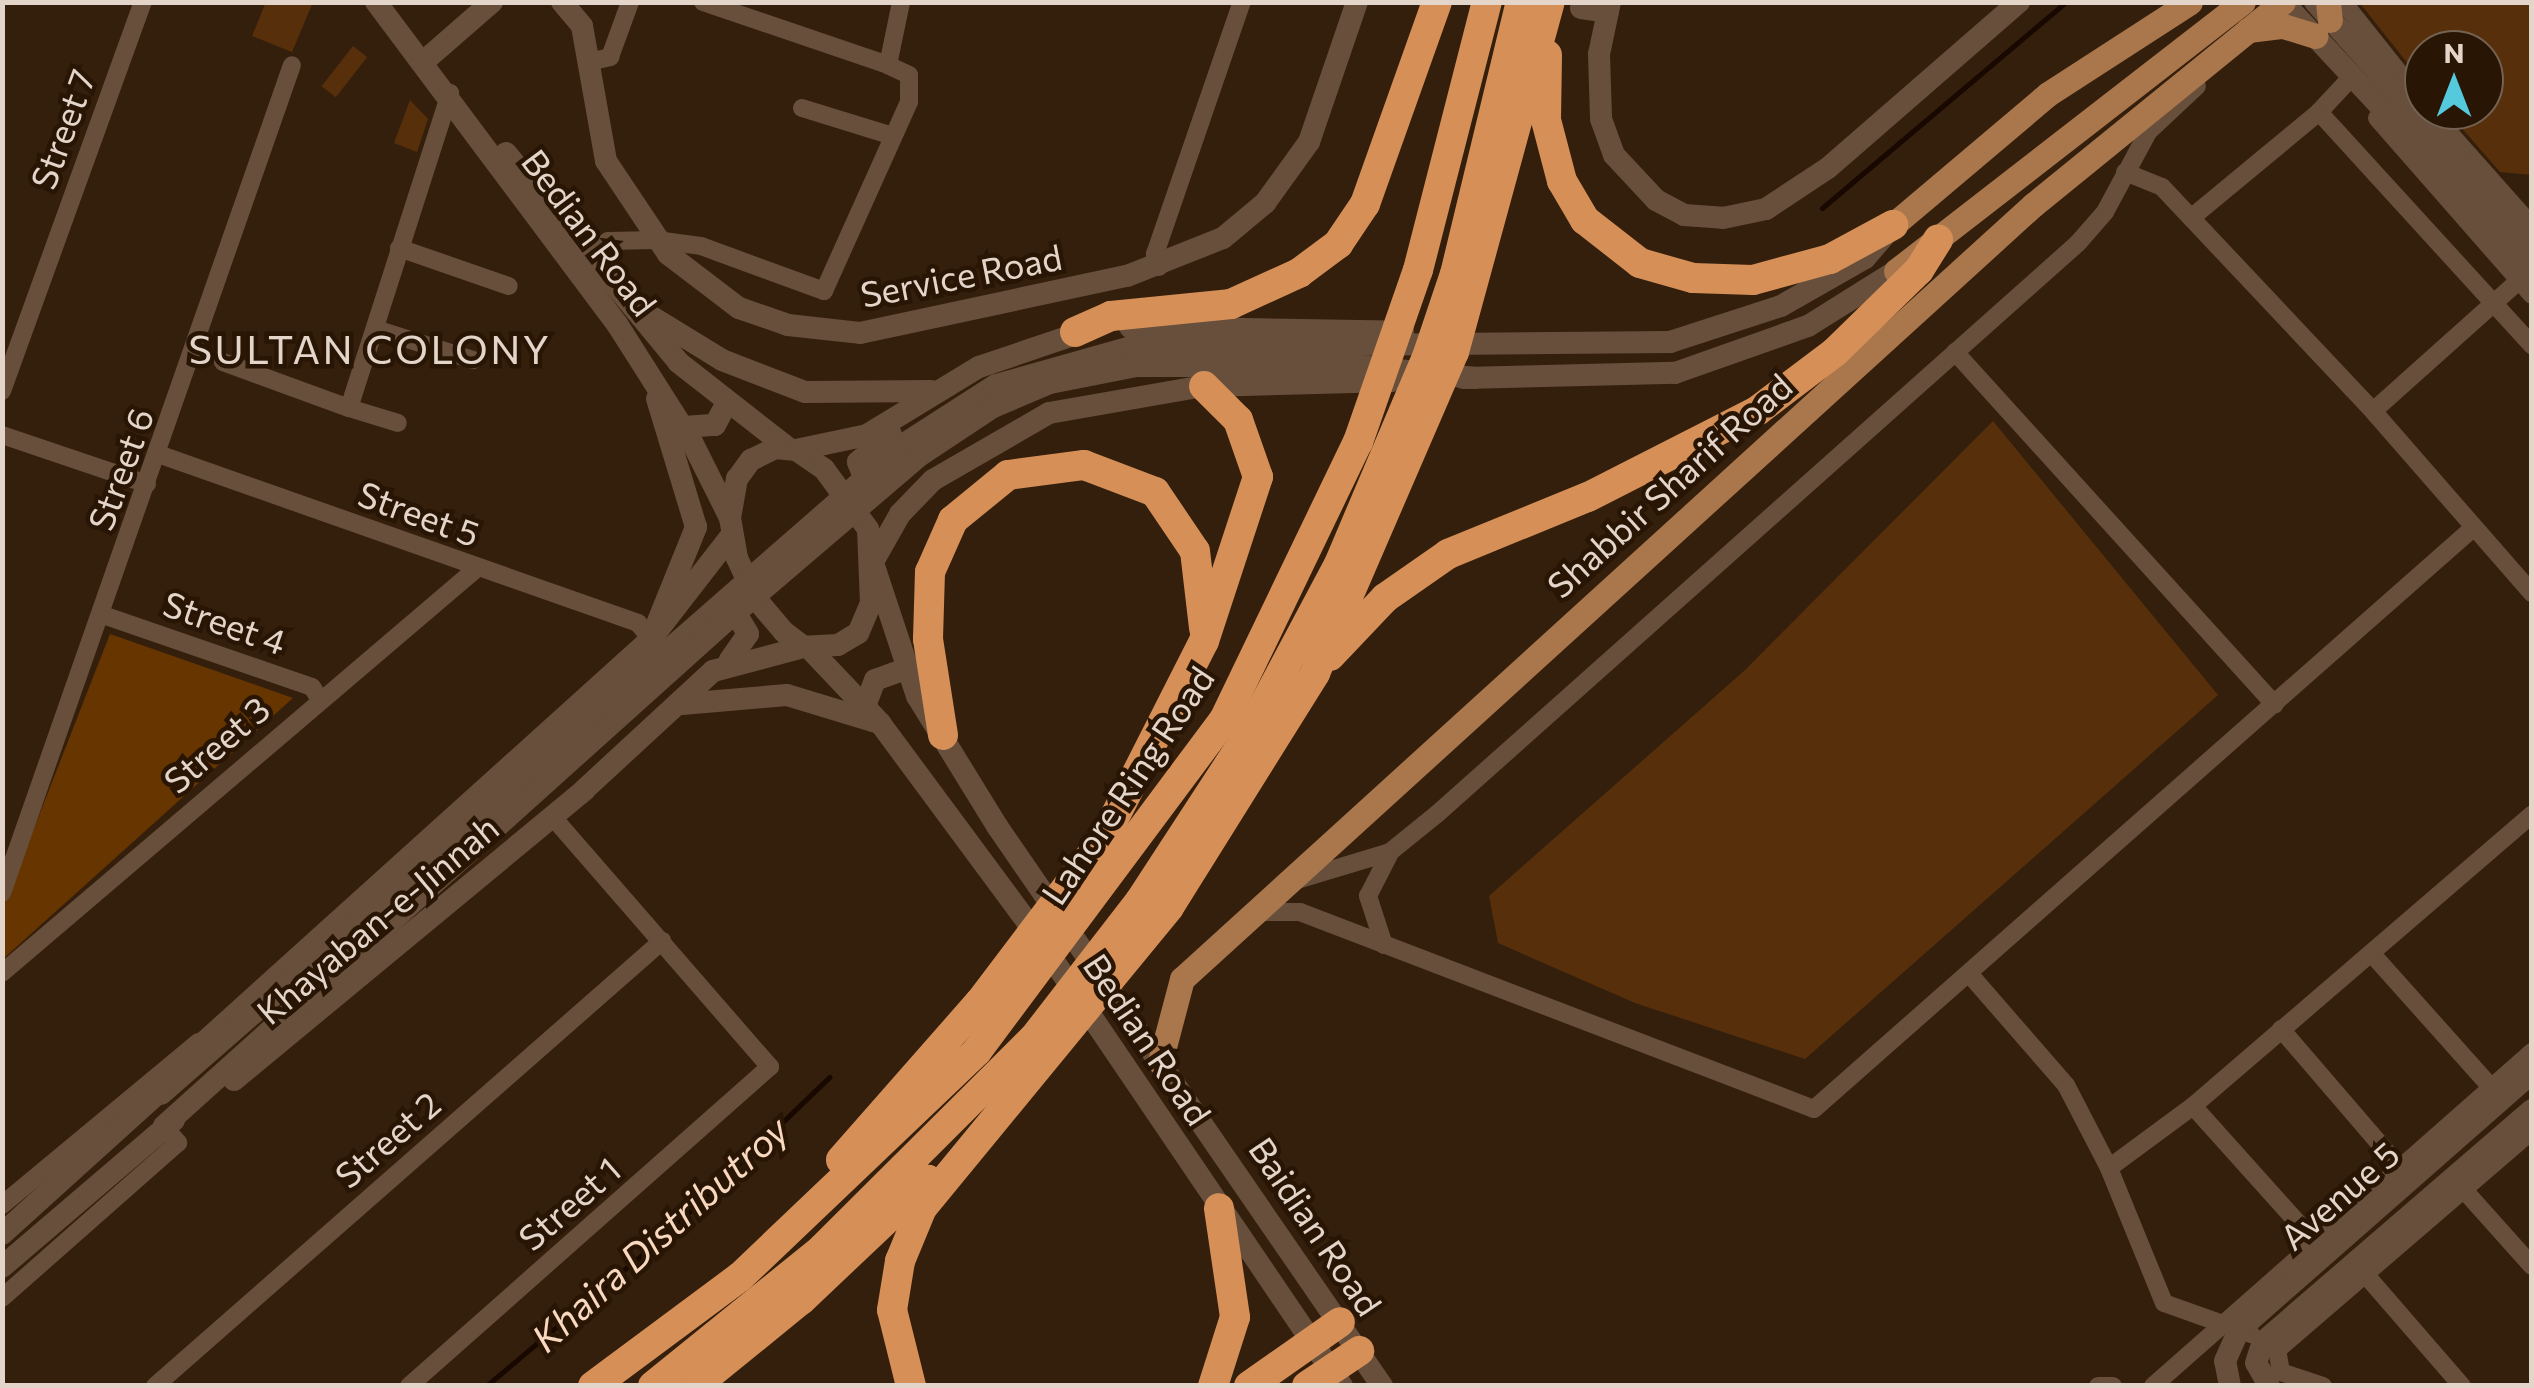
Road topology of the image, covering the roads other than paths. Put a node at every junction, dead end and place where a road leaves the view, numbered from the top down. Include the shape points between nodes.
1 (142, 2) edge
2 (376, 2) edge
3 (492, 2) edge
4 (562, 2) edge
5 (630, 2) edge
6 (703, 2) edge
7 (901, 2) edge
8 (1242, 2) edge
9 (1357, 2) edge
10 (1438, 2) edge
11 (1487, 2) edge
12 (2019, 2) edge
13 (2243, 2) edge
14 (2283, 2) edge
15 (1539, 3) edge
16 (1609, 7) edge
17 (2179, 7) edge
18 (1581, 8) dead end
19 (2326, 13) edge
20 (2248, 30) junction
21 (422, 62) junction
22 (589, 62) junction
23 (2207, 63) junction
24 (888, 65) junction
25 (292, 66) dead end
26 (2349, 78) junction
27 (2404, 85) edge
28 (450, 93) junction
29 (802, 108) dead end
30 (2319, 112) junction
31 (2446, 130) edge
32 (890, 135) junction
33 (2125, 172) junction
34 (2192, 218) junction
35 (1893, 225) junction
36 (2528, 227) edge
37 (656, 240) junction
38 (1938, 240) junction
39 (400, 248) junction
40 (580, 258) junction
41 (1159, 267) junction
42 (1896, 271) junction
43 (2527, 273) edge
44 (509, 286) dead end
45 (2532, 294) edge
46 (624, 299) junction
47 (2492, 301) junction
48 (378, 330) junction
49 (1075, 332) junction
50 (1490, 344) junction
51 (2532, 344) edge
52 (1955, 352) junction
53 (473, 360) dead end
54 (223, 362) dead end
55 (1475, 378) junction
56 (4, 381) edge
57 (1204, 386) junction
58 (657, 388) junction
59 (937, 390) junction
60 (726, 404) junction
61 (915, 405) junction
62 (349, 408) junction
63 (2373, 411) junction
64 (398, 423) dead end
65 (684, 427) junction
66 (2, 436) edge
67 (1409, 439) junction
68 (792, 449) junction
69 (978, 449) junction
70 (160, 454) junction
71 (1676, 456) junction
72 (147, 484) junction
73 (2473, 528) junction
74 (732, 537) junction
75 (874, 564) junction
76 (476, 568) junction
77 (2532, 592) edge
78 (103, 615) junction
79 (655, 636) junction
80 (1204, 641) junction
81 (806, 647) junction
82 (730, 660) junction
83 (905, 669) junction
84 (1316, 673) junction
85 (320, 698) junction
86 (682, 704) junction
87 (2275, 706) junction
88 (872, 714) junction
89 (944, 735) junction
90 (2532, 814) edge
91 (552, 816) junction
92 (1390, 852) junction
93 (1286, 884) junction
94 (2, 893) edge
95 (1155, 904) junction
96 (1256, 912) junction
97 (662, 942) junction
98 (1384, 945) junction
99 (2372, 954) junction
100 (2, 973) edge
101 (1972, 977) junction
102 (1122, 1008) joint
103 (2281, 1030) junction
104 (202, 1038) junction
105 (1042, 1049) junction
106 (2532, 1052) edge
107 (1160, 1062) junction
108 (2532, 1074) edge
109 (2492, 1088) junction
110 (161, 1094) junction
111 (2193, 1106) junction
112 (2532, 1110) edge
113 (164, 1126) junction
114 (2532, 1132) edge
115 (984, 1133) junction
116 (2109, 1168) junction
117 (2405, 1173) junction
118 (2464, 1190) junction
119 (2, 1205) edge
120 (1219, 1208) junction
121 (2, 1234) edge
122 (2314, 1241) junction
123 (768, 1252) junction
124 (2532, 1266) edge
125 (2, 1267) edge
126 (2366, 1274) junction
127 (2, 1298) edge
128 (1340, 1322) junction
129 (2229, 1328) junction
130 (2266, 1338) junction
131 (1312, 1342) junction
132 (1359, 1351) junction
133 (1326, 1380) edge
134 (155, 1386) edge
135 (409, 1386) edge
136 (593, 1386) edge
137 (653, 1386) edge
138 (695, 1386) edge
139 (911, 1386) edge
140 (1214, 1386) edge
141 (1249, 1386) edge
142 (1382, 1386) edge
143 (2098, 1386) edge
144 (2113, 1386) edge
145 (2154, 1386) edge
146 (2230, 1386) edge
147 (2269, 1386) edge
148 (2324, 1386) edge
149 (2462, 1386) edge

1 - 56 street, Street 7
2 - 21 main road, Bedian Road
3 - 21 main road
4 - 22 main road, Service Road via 582,26
5 - 22 street via 610,57
6 - 24 street
7 - 24 street
8 - 41 street via 1155,254
9 - 41 main road, Service Road via 1309,142 1290,174 1231,232
10 - 49 highway via 1366,204 1338,244 1299,274 1232,304 1112,316
11 - 123 highway, Lahore Ring Road via 1418,270 1358,442 1224,720 1006,1020
12 - 16 main road via 1828,168 1766,209 1724,218 1684,214 1656,200 1614,155 1600,119
13 - 38 main road
14 - 19 main road
14 - 20 main road, Shabbir Sharif Road
15 - 35 highway via 1554,162 1585,220 1618,250 1669,274 1753,280 1830,259
15 - 67 highway, Lahore Ring Road via 1466,279
16 - 18 main road
17 - 35 main road via 2048,94
19 - 20 main road
19 - 26 main road
19 - 27 street
19 - 36 main road
20 - 23 main road, Shabbir Sharif Road
21 - 28 main road, Bedian Road
22 - 37 main road, Service Road via 606,161
23 - 33 street via 2202,80 2148,132
23 - 93 main road, Shabbir Sharif Road via 2032,205
24 - 32 street via 909,75 912,86
25 - 70 street, Street 6
26 - 30 street
26 - 43 main road
28 - 39 street
28 - 40 main road, Bedian Road via 452,108
29 - 32 street
30 - 34 street
30 - 47 street
31 - 36 street
32 - 37 street via 824,292 701,246
33 - 34 street via 2156,182
33 - 52 street via 2092,228
34 - 63 street
35 - 50 main road via 1865,258 1816,288 1722,328 1630,346
37 - 40 street via 608,241
37 - 41 main road, Service Road via 694,279 739,308 838,332 921,325
38 - 42 main road
38 - 71 highway via 1920,270 1835,352 1723,434
39 - 44 street
39 - 48 street
40 - 46 main road
40 - 58 main road, Bedian Road
42 - 55 main road via 1808,326 1690,369
42 - 71 highway via 1843,328
43 - 45 street
43 - 47 street
46 - 59 main road via 722,360 806,392
46 - 60 main road
47 - 51 street
47 - 63 street
48 - 53 street
48 - 62 street
49 - 50 main road via 1359,326
49 - 59 main road
50 - 110 main road via 1131,346 1056,362 974,396 904,444
52 - 87 street
52 - 92 street
54 - 62 street
55 - 57 main road
55 - 113 main road via 1359,366 1136,366 1065,378 993,407 919,456 734,614
57 - 69 main road via 1073,406
57 - 80 highway via 1238,420 1258,477
58 - 65 main road, Bedian Road
58 - 79 main road via 696,527
59 - 61 main road
60 - 65 main road via 715,425
60 - 68 main road
61 - 68 main road via 866,436
61 - 69 main road via 858,468 888,507 954,455
62 - 64 street
63 - 73 street
65 - 74 main road, Bedian Road
66 - 72 street
67 - 84 highway
67 - 95 highway, Lahore Ring Road
68 - 74 main road via 770,450 744,467
68 - 75 main road via 832,476 868,529
69 - 75 main road via 900,514
70 - 72 street, Street 6
70 - 76 street, Street 5
71 - 84 highway via 1448,554 1385,598
72 - 78 street, Street 6
73 - 77 street
73 - 87 street
74 - 79 main road, Khayaban-e-Jinnah
74 - 81 main road via 774,624
75 - 81 main road via 858,633 838,645
75 - 83 main road
76 - 79 street, Street 5 via 638,624
76 - 85 street, Street 3
78 - 85 street, Street 4 via 312,686
78 - 94 street, Street 6
79 - 82 main road, Khayaban-e-Jinnah via 715,594 736,610 748,636
79 - 104 main road, Khayaban-e-Jinnah
80 - 89 highway via 1196,550 1155,492 1084,465 1008,475 953,520 930,572 928,639
80 - 123 highway via 1104,838 980,1002
81 - 82 main road
81 - 88 main road, Bedian Road
82 - 86 main road, Khayaban-e-Jinnah
83 - 88 main road via 875,680
83 - 89 main road
84 - 95 highway
85 - 100 street, Street 3
86 - 88 main road via 787,695
86 - 91 main road, Khayaban-e-Jinnah
87 - 101 street
88 - 120 main road, Bedian Road via 1026,920
89 - 102 main road, Bedian Road via 997,826
90 - 99 street
91 - 97 street
91 - 113 main road, Khayaban-e-Jinnah via 280,1049
92 - 93 street
92 - 98 street via 1368,896
93 - 96 main road, Shabbir Sharif Road
95 - 105 highway, Lahore Ring Road
96 - 98 street via 1300,912
96 - 107 main road, Shabbir Sharif Road via 1182,979
97 - 134 street, Street 2
97 - 135 street, Street 1 via 770,1067
98 - 101 street via 1814,1109
99 - 103 street
99 - 109 street
101 - 116 street via 2066,1085
102 - 107 main road, Baidian Road
103 - 111 street
103 - 117 street
104 - 110 main road, Khayaban-e-Jinnah
104 - 119 street
105 - 115 highway
105 - 137 highway, Lahore Ring Road via 822,1249
106 - 109 street
107 - 128 main road, Baidian Road
108 - 117 main road, Avenue 5
109 - 117 street
110 - 121 main road, Khayaban-e-Jinnah
111 - 116 street
111 - 122 street
112 - 130 main road, Avenue 5
113 - 125 main road, Khayaban-e-Jinnah
113 - 127 street via 178,1144
114 - 118 street
115 - 138 highway
115 - 139 highway via 922,1208 900,1261 894,1334
116 - 129 street via 2164,1302
117 - 122 street
117 - 129 main road, Avenue 5
118 - 124 street
118 - 126 street
120 - 131 main road, Bedian Road
120 - 140 highway via 1234,1317
122 - 129 street
123 - 136 highway, Lahore Ring Road
126 - 148 street via 2277,1350 2281,1372
126 - 149 street
128 - 131 highway
128 - 132 main road, Baidian Road
129 - 130 street
129 - 145 street
129 - 146 main road
130 - 147 main road via 2256,1363
131 - 133 main road, Bedian Road
131 - 141 highway
132 - 133 highway
132 - 142 main road, Baidian Road
143 - 144 street

